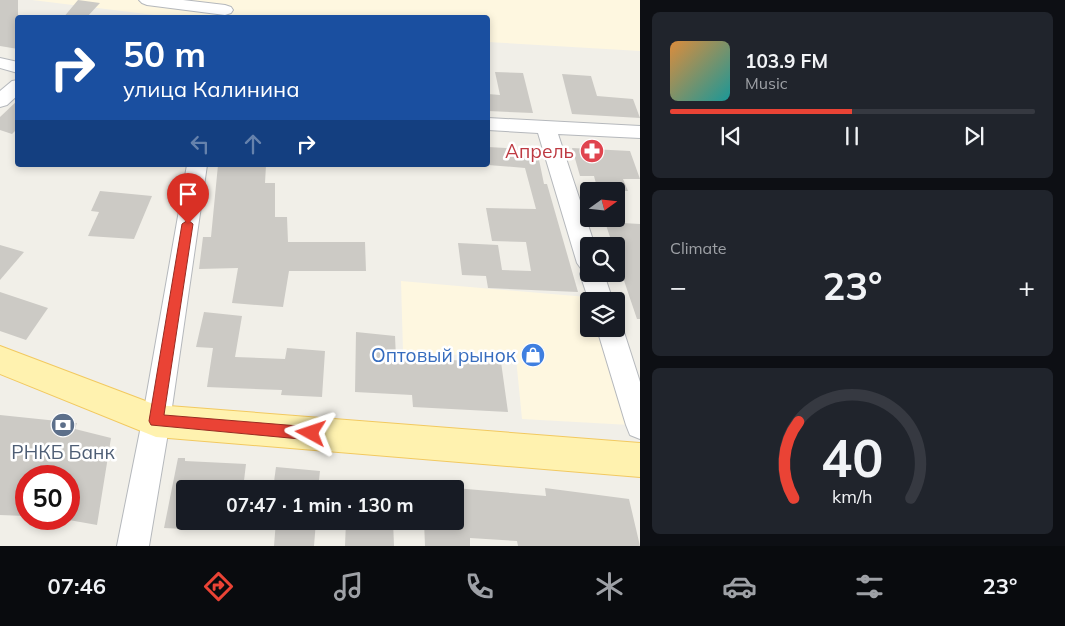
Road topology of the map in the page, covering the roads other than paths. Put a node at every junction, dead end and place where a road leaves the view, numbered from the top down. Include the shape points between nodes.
1 (147, 0) edge
2 (225, 9) edge
3 (0, 63) edge
4 (15, 67) edge
5 (15, 88) edge
6 (0, 101) edge
7 (490, 124) edge
8 (546, 127) junction
9 (640, 133) edge
10 (197, 167) edge
11 (581, 237) edge
12 (612, 337) edge
13 (0, 360) edge
14 (156, 421) junction
15 (640, 425) edge
16 (640, 460) edge
17 (133, 546) edge

1 - 2 street
3 - 4 street
5 - 6 street
7 - 8 street
8 - 9 street
8 - 11 street
10 - 14 street
12 - 15 street
13 - 14 main road
14 - 16 main road
14 - 17 street

